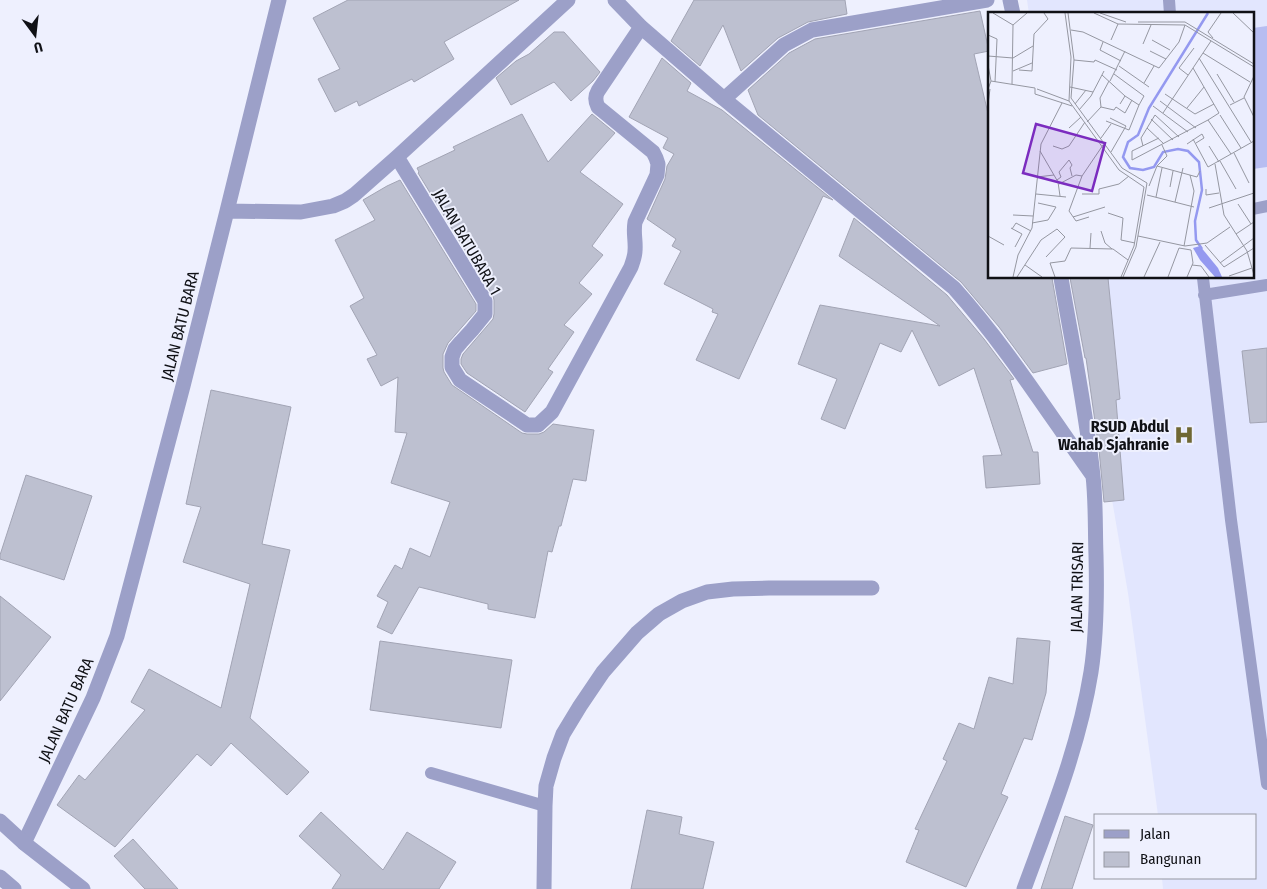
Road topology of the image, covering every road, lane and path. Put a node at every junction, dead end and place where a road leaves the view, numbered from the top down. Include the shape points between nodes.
1 (279, 0) edge
2 (568, 0) edge
3 (616, 0) edge
4 (987, 0) edge
5 (641, 27) junction
6 (724, 99) junction
7 (397, 157) junction
8 (1267, 206) edge
9 (1254, 209) edge
10 (227, 211) junction
11 (1061, 279) edge
12 (1203, 279) edge
13 (1267, 286) edge
14 (1204, 295) junction
15 (1093, 476) junction
16 (872, 588) dead end
17 (431, 773) dead end
18 (1267, 784) edge
19 (545, 806) junction
20 (0, 821) edge
21 (24, 843) junction
22 (0, 878) edge
23 (14, 889) edge
24 (83, 889) edge
25 (544, 889) edge
26 (1024, 889) edge

1 - 10 street, JALAN BATU BARA
2 - 7 street
3 - 5 street
4 - 6 street via 812,30 784,45
5 - 6 street
5 - 7 street, JALAN BATUBARA 1 via 598,91 596,103 653,152 658,164 657,175 635,222 631,267 552,412 538,425 527,425 460,380 452,367 455,350 485,314 485,301
6 - 15 street via 954,288 1007,354
7 - 10 street via 354,195 333,206 301,212
8 - 9 lane
10 - 21 street, JALAN BATU BARA via 117,636 93,698
11 - 15 street, JALAN TRISARI
12 - 14 lane
13 - 14 lane
14 - 18 lane
15 - 26 street, JALAN TRISARI via 1096,626 1091,673 1067,769
16 - 19 street via 707,592 659,614 637,633 603,672 563,734 546,786
17 - 19 lane
19 - 25 street
20 - 21 street
21 - 24 street
22 - 23 street

